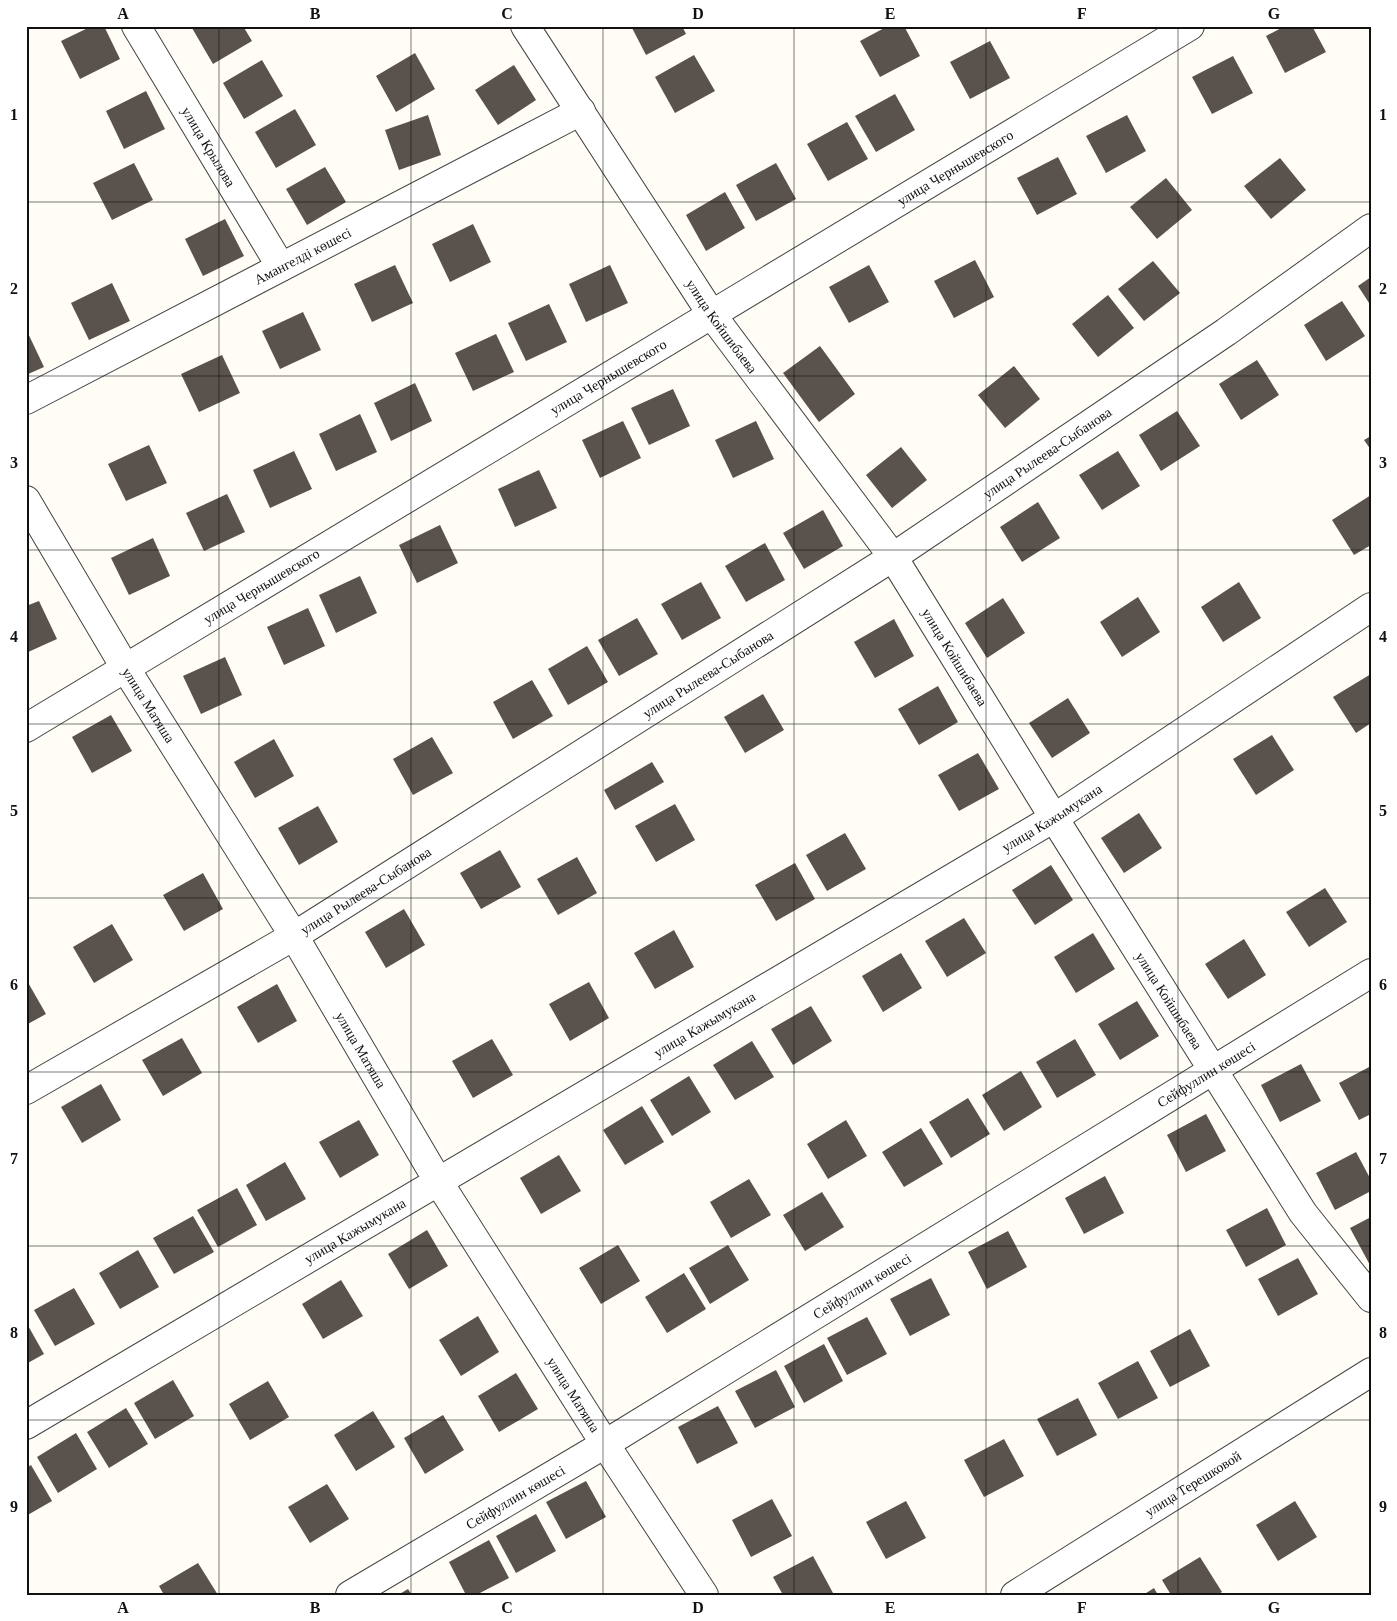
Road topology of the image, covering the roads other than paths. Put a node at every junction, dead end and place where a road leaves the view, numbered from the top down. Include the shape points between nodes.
1 (136, 26) edge
2 (525, 26) edge
3 (1190, 26) edge
4 (581, 111) junction
5 (1371, 228) edge
6 (281, 267) junction
7 (712, 315) junction
8 (26, 400) edge
9 (26, 500) edge
10 (893, 557) junction
11 (1371, 607) edge
12 (126, 668) junction
13 (26, 728) edge
14 (1054, 818) junction
15 (294, 936) junction
16 (1371, 973) edge
17 (1213, 1069) junction
18 (26, 1090) edge
19 (438, 1181) junction
20 (1371, 1298) edge
21 (1371, 1372) edge
22 (26, 1425) edge
23 (605, 1444) junction
24 (350, 1595) edge
25 (704, 1595) edge
26 (1015, 1595) edge

1 - 6 street, улица Крылова
2 - 4 street, улица Койшибаева
3 - 7 street, улица Чернышевского
4 - 6 street, Амангелді көшесі
4 - 7 street, улица Койшибаева
5 - 10 street, улица Рылеева-Сыбанова via 1226,332
6 - 8 street, Амангелді көшесі
7 - 10 street, улица Койшибаева
7 - 12 street, улица Чернышевского
9 - 12 street, улица Матяша
10 - 14 street, улица Койшибаева
10 - 15 street, улица Рылеева-Сыбанова
11 - 14 street, улица Кажымукана
12 - 13 street, улица Чернышевского
12 - 15 street, улица Матяша
14 - 17 street, улица Койшибаева
14 - 19 street, улица Кажымукана
15 - 18 street, улица Рылеева-Сыбанова
15 - 19 street, улица Матяша
16 - 17 street, Сейфуллин көшесі
17 - 20 street, улица Койшибаева via 1303,1213
17 - 23 street, Сейфуллин көшесі
19 - 22 street, улица Кажымукана
19 - 23 street, улица Матяша
21 - 26 street, улица Терешковой
23 - 24 street, Сейфуллин көшесі
23 - 25 street, улица Матяша

